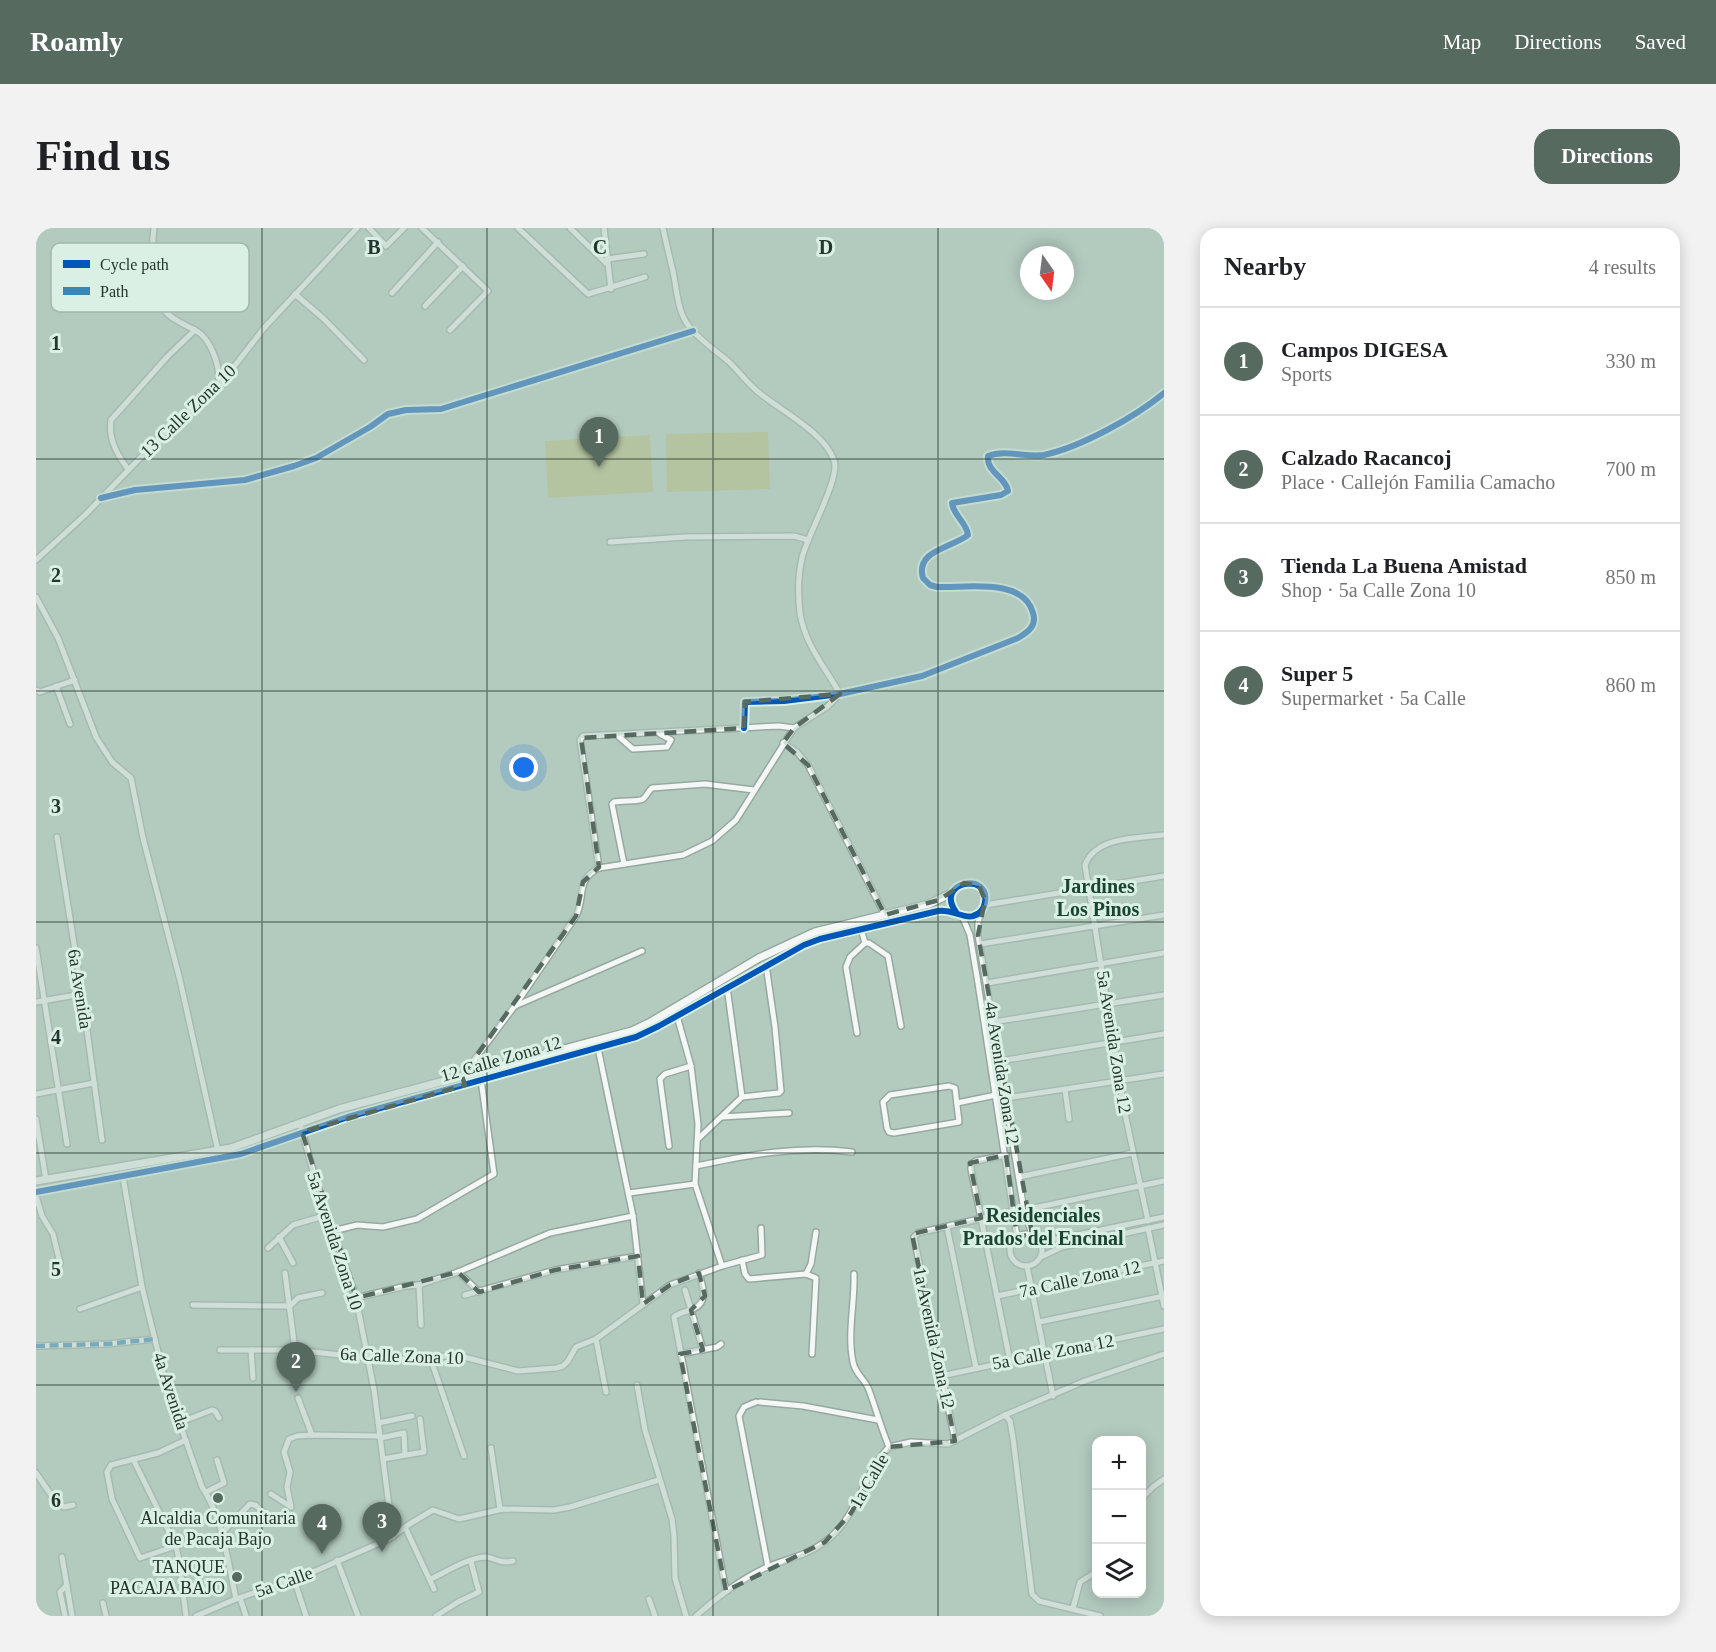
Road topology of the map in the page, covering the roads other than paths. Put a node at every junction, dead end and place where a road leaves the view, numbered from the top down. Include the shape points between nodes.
1 (154, 228) edge
2 (357, 228) edge
3 (369, 228) edge
4 (404, 228) edge
5 (422, 228) edge
6 (518, 228) edge
7 (570, 228) edge
8 (604, 228) edge
9 (663, 228) edge
10 (438, 242) junction
11 (154, 243) edge
12 (644, 254) dead end
13 (608, 262) junction
14 (463, 266) junction
15 (645, 277) dead end
16 (611, 289) junction
17 (392, 293) dead end
18 (295, 294) junction
19 (425, 306) dead end
20 (167, 312) edge
21 (195, 330) junction
22 (450, 330) dead end
23 (693, 331) junction
24 (364, 360) dead end
25 (219, 386) junction
26 (1164, 393) edge
27 (128, 469) junction
28 (101, 498) junction
29 (808, 540) junction
30 (610, 542) dead end
31 (36, 560) edge
32 (36, 597) edge
33 (75, 680) junction
34 (56, 686) junction
35 (36, 690) edge
36 (840, 694) junction
37 (70, 724) dead end
38 (744, 728) junction
39 (794, 728) junction
40 (656, 733) junction
41 (617, 735) junction
42 (783, 743) junction
43 (754, 790) junction
44 (1164, 835) edge
45 (57, 837) dead end
46 (624, 864) junction
47 (599, 868) junction
48 (1164, 876) edge
49 (1088, 887) junction
50 (952, 893) junction
51 (985, 905) junction
52 (981, 911) junction
53 (959, 914) junction
54 (885, 915) junction
55 (1164, 915) edge
56 (1095, 926) junction
57 (861, 929) junction
58 (865, 943) junction
59 (980, 944) junction
60 (36, 948) edge
61 (642, 951) dead end
62 (1164, 953) edge
63 (1101, 964) junction
64 (766, 965) junction
65 (987, 983) junction
66 (727, 987) junction
67 (82, 994) junction
68 (1164, 995) edge
69 (44, 1001) junction
70 (36, 1002) edge
71 (1107, 1004) junction
72 (514, 1007) junction
73 (675, 1013) junction
74 (993, 1022) junction
75 (901, 1026) dead end
76 (857, 1033) dead end
77 (1164, 1034) edge
78 (1113, 1042) junction
79 (598, 1048) junction
80 (1000, 1061) junction
81 (691, 1066) junction
82 (1164, 1074) edge
83 (462, 1076) junction
84 (481, 1080) junction
85 (1120, 1081) junction
86 (94, 1083) junction
87 (465, 1085) junction
88 (1065, 1089) junction
89 (58, 1090) junction
90 (36, 1094) edge
91 (996, 1095) junction
92 (742, 1097) junction
93 (1006, 1098) junction
94 (957, 1103) junction
95 (789, 1113) dead end
96 (722, 1117) junction
97 (36, 1119) edge
98 (1070, 1119) dead end
99 (301, 1128) junction
100 (699, 1138) junction
101 (102, 1140) dead end
102 (67, 1144) dead end
103 (669, 1146) dead end
104 (218, 1151) junction
105 (852, 1152) dead end
106 (1133, 1153) junction
107 (1006, 1155) junction
108 (171, 1159) junction
109 (696, 1166) junction
110 (172, 1168) junction
111 (123, 1177) junction
112 (1019, 1177) junction
113 (46, 1179) junction
114 (36, 1181) edge
115 (1164, 1181) edge
116 (695, 1184) junction
117 (1140, 1186) junction
118 (629, 1193) junction
119 (36, 1194) edge
120 (1024, 1210) junction
121 (1014, 1211) junction
122 (327, 1215) junction
123 (633, 1216) junction
124 (1164, 1217) edge
125 (981, 1218) junction
126 (1148, 1221) junction
127 (1164, 1225) edge
128 (947, 1227) junction
129 (761, 1228) dead end
130 (1148, 1228) junction
131 (333, 1231) junction
132 (816, 1232) dead end
133 (1032, 1234) junction
134 (279, 1237) junction
135 (1017, 1237) junction
136 (1038, 1238) junction
137 (268, 1248) dead end
138 (638, 1256) junction
139 (1041, 1257) junction
140 (742, 1260) junction
141 (1164, 1261) edge
142 (60, 1263) dead end
143 (293, 1263) dead end
144 (1156, 1263) junction
145 (722, 1266) junction
146 (1027, 1266) junction
147 (458, 1272) junction
148 (285, 1273) dead end
149 (699, 1274) junction
150 (806, 1274) junction
151 (854, 1274) dead end
152 (419, 1286) junction
153 (142, 1287) junction
154 (1032, 1289) junction
155 (686, 1290) dead end
156 (479, 1292) junction
157 (322, 1293) dead end
158 (465, 1295) dead end
159 (997, 1296) junction
160 (1163, 1296) edge
161 (356, 1298) junction
162 (643, 1304) junction
163 (194, 1305) dead end
164 (290, 1306) junction
165 (1164, 1306) edge
166 (80, 1309) dead end
167 (691, 1310) junction
168 (1039, 1322) junction
169 (421, 1324) dead end
170 (1164, 1329) edge
171 (155, 1339) junction
172 (596, 1339) junction
173 (721, 1344) dead end
174 (36, 1346) edge
175 (220, 1350) dead end
176 (251, 1350) junction
177 (295, 1350) junction
178 (703, 1350) junction
179 (680, 1354) junction
180 (812, 1354) dead end
181 (1045, 1354) junction
182 (1164, 1354) edge
183 (430, 1357) junction
184 (368, 1358) junction
185 (1010, 1361) junction
186 (976, 1368) junction
187 (941, 1376) junction
188 (253, 1378) dead end
189 (637, 1384) dead end
190 (606, 1392) dead end
191 (1053, 1396) junction
192 (298, 1398) dead end
193 (1005, 1415) junction
194 (412, 1416) dead end
195 (219, 1418) dead end
196 (420, 1419) dead end
197 (878, 1420) junction
198 (181, 1422) junction
199 (378, 1423) junction
200 (312, 1435) junction
201 (380, 1437) junction
202 (186, 1440) junction
203 (955, 1441) junction
204 (889, 1447) junction
205 (491, 1448) dead end
206 (405, 1455) junction
207 (464, 1456) dead end
208 (133, 1459) junction
209 (383, 1459) junction
210 (217, 1460) dead end
211 (36, 1473) edge
212 (1164, 1479) edge
213 (659, 1480) junction
214 (206, 1492) junction
215 (271, 1494) dead end
216 (1146, 1495) edge
217 (73, 1505) dead end
218 (500, 1509) junction
219 (271, 1518) dead end
220 (405, 1527) junction
221 (221, 1534) junction
222 (393, 1537) junction
223 (176, 1546) junction
224 (62, 1557) dead end
225 (337, 1560) junction
226 (513, 1561) dead end
227 (471, 1562) junction
228 (768, 1567) junction
229 (1092, 1574) edge
230 (294, 1579) junction
231 (430, 1580) junction
232 (67, 1585) junction
233 (434, 1589) dead end
234 (726, 1591) junction
235 (238, 1599) junction
236 (649, 1599) dead end
237 (103, 1603) dead end
238 (1073, 1608) junction
239 (65, 1616) edge
240 (72, 1616) edge
241 (106, 1616) edge
242 (186, 1616) edge
243 (196, 1616) edge
244 (246, 1616) edge
245 (306, 1616) edge
246 (356, 1616) edge
247 (436, 1616) edge
248 (655, 1616) edge
249 (686, 1616) edge
250 (696, 1616) edge
251 (1100, 1616) edge

1 - 11 street
2 - 18 street, 13 Calle Zona 10
3 - 4 street via 386,246
5 - 10 street
6 - 16 street via 587,293
7 - 13 street
8 - 13 street
9 - 23 street via 681,309
10 - 14 street
10 - 17 street
12 - 13 street
13 - 16 street
14 - 19 street
14 - 22 street via 488,291
15 - 16 street
18 - 24 street
18 - 25 street, 13 Calle Zona 10
20 - 21 street
21 - 25 street via 212,353
21 - 27 street via 111,420 114,446
23 - 28 street via 441,409 388,414 329,451 294,466 237,481 135,490
23 - 29 street via 756,390 797,419 832,456 835,475
25 - 27 street, 13 Calle Zona 10
26 - 36 street via 1119,423 1056,451 1033,456 988,456 990,466 1008,491 952,503 968,535 927,556 922,563 922,578 937,587 1015,591 1028,601 1032,610 1034,625 1029,631 922,676
27 - 28 street, 13 Calle Zona 10
28 - 31 street, 13 Calle Zona 10
29 - 30 street via 794,536 685,537
29 - 36 street via 800,569 802,621 815,655
32 - 33 street
33 - 34 street
33 - 104 street via 105,754 131,778
34 - 35 street
34 - 37 street
36 - 38 street via 746,702
36 - 39 street
38 - 39 street
38 - 40 street
39 - 42 street
40 - 41 street
40 - 41 street via 669,737 669,746 633,749
41 - 47 street via 583,736 580,740
42 - 43 street
42 - 54 street via 808,765
43 - 46 street via 729,828 705,846 683,855
43 - 46 street via 705,784 652,788 640,800 614,802
44 - 49 street, 5a Avenida Zona 12 via 1110,842 1101,847 1086,862
45 - 67 street, 6a Avenida
46 - 47 street
47 - 72 street via 583,882 576,916
48 - 49 street
49 - 51 street
49 - 56 street, 5a Avenida Zona 12
50 - 51 street via 964,883 974,884 985,895
50 - 53 street via 951,903
50 - 54 street, 12 Calle Zona 12
51 - 52 street
52 - 53 street via 972,916
52 - 59 street, 4a Avenida Zona 12
53 - 57 street, 12 Calle Zona 12 via 938,910
53 - 91 street, 4a Avenida Zona 12 via 970,935
54 - 73 street, 12 Calle Zona 12 via 815,932 759,958
55 - 56 street
56 - 59 street
56 - 63 street, 5a Avenida Zona 12
57 - 58 street
57 - 64 street, 12 Calle Zona 12 via 820,939
58 - 75 street via 888,956
58 - 76 street via 850,957 846,967
59 - 65 street, 4a Avenida Zona 12
60 - 69 street
61 - 72 street
62 - 63 street
63 - 65 street
63 - 71 street, 5a Avenida Zona 12
64 - 66 street, 12 Calle Zona 12
64 - 92 street via 782,1091
65 - 74 street, 4a Avenida Zona 12
66 - 73 street, 12 Calle Zona 12
66 - 92 street
67 - 69 street
67 - 86 street, 6a Avenida
68 - 71 street
69 - 70 street
69 - 89 street
71 - 74 street
71 - 78 street, 5a Avenida Zona 12
72 - 83 street
73 - 79 street, 12 Calle Zona 12 via 636,1037
73 - 81 street
73 - 83 street, 12 Calle Zona 12 via 632,1031
74 - 80 street, 4a Avenida Zona 12
77 - 78 street
78 - 80 street
78 - 85 street, 5a Avenida Zona 12
79 - 84 street, 12 Calle Zona 12
79 - 118 street
80 - 93 street, 4a Avenida Zona 12
81 - 100 street
81 - 103 street via 660,1079
82 - 85 street
83 - 87 street
83 - 99 street, 12 Calle Zona 12 via 339,1110
84 - 87 street, 12 Calle Zona 12
84 - 131 street via 494,1174 417,1219 383,1227 357,1226
85 - 88 street
85 - 106 street, 5a Avenida Zona 12
86 - 89 street
86 - 101 street, 6a Avenida
87 - 99 street, 12 Calle Zona 12
88 - 93 street
88 - 98 street
89 - 90 street
89 - 102 street
91 - 94 street
91 - 107 street, 4a Avenida Zona 12
92 - 96 street
93 - 112 street, 4a Avenida Zona 12
94 - 94 street via 959,1122 894,1134 887,1128 882,1102 890,1095 949,1086 955,1088
95 - 96 street
96 - 100 street
97 - 113 street
99 - 104 street, 12 Calle Zona 12
99 - 110 street, 12 Calle Zona 12 via 242,1154
99 - 122 street, 5a Avenida Zona 10
100 - 109 street
104 - 108 street, 12 Calle Zona 12
105 - 109 street via 763,1152
106 - 112 street
106 - 117 street, 5a Avenida Zona 12
107 - 121 street, 4a Avenida Zona 12
107 - 125 street via 971,1164
108 - 110 street
108 - 113 street, 12 Calle Zona 12
109 - 116 street
110 - 111 street, 12 Calle Zona 12
111 - 119 street, 12 Calle Zona 12
111 - 153 street, 4a Avenida
112 - 120 street, 4a Avenida Zona 12
113 - 114 street, 12 Calle Zona 12
115 - 117 street
116 - 118 street
116 - 145 street
117 - 120 street
117 - 126 street, 5a Avenida Zona 12
118 - 123 street
119 - 142 street
120 - 133 street, 4a Avenida Zona 12
121 - 125 street
121 - 135 street, 4a Avenida Zona 12
122 - 131 street, 5a Avenida Zona 10
122 - 134 street via 293,1225
123 - 138 street
123 - 147 street via 550,1233
124 - 126 street
125 - 128 street
125 - 159 street
126 - 136 street via 1058,1239
127 - 130 street
128 - 186 street
128 - 187 street, 1a Avenida Zona 12 via 914,1235
129 - 140 street, 6a Calle Zona 10 via 764,1254
130 - 139 street via 1069,1246
130 - 144 street
131 - 161 street, 5a Avenida Zona 10
132 - 150 street
133 - 135 street
133 - 136 street
134 - 137 street
134 - 143 street
135 - 146 street via 1011,1245 1011,1255 1017,1263
136 - 139 street
138 - 156 street via 555,1270
138 - 162 street
139 - 146 street
140 - 145 street, 6a Calle Zona 10
140 - 150 street via 749,1279
141 - 144 street, 7a Calle Zona 12
144 - 154 street, 7a Calle Zona 12
144 - 160 street
145 - 149 street, 6a Calle Zona 10
146 - 154 street
147 - 152 street
147 - 156 street
148 - 164 street
149 - 162 street, 6a Calle Zona 10 via 670,1285
149 - 167 street via 705,1296
150 - 180 street via 816,1278
151 - 197 street via 852,1358 856,1372 868,1387
152 - 161 street
152 - 169 street
153 - 166 street
153 - 171 street, 4a Avenida
154 - 159 street, 7a Calle Zona 12
154 - 168 street
155 - 167 street
156 - 158 street
157 - 164 street via 298,1298
159 - 185 street
160 - 165 street
160 - 168 street
161 - 184 street, 5a Avenida Zona 10
162 - 172 street, 6a Calle Zona 10
163 - 164 street
164 - 177 street
167 - 178 street
167 - 179 street via 674,1317
168 - 181 street
170 - 181 street, 5a Calle Zona 12
171 - 174 street
171 - 198 street, 4a Avenida
172 - 183 street, 6a Calle Zona 10 via 576,1347 568,1361 556,1368 518,1371 464,1356
172 - 190 street
173 - 178 street
175 - 176 street, 6a Calle Zona 10
176 - 177 street, 6a Calle Zona 10
176 - 188 street
177 - 184 street, 6a Calle Zona 10
178 - 179 street
179 - 234 street
181 - 185 street, 5a Calle Zona 12
181 - 191 street
182 - 191 street, 1a Calle via 1098,1375
183 - 184 street, 6a Calle Zona 10
183 - 207 street
184 - 199 street, 5a Avenida Zona 10
185 - 186 street, 5a Calle Zona 12
186 - 187 street, 5a Calle Zona 12
187 - 203 street, 1a Avenida Zona 12
189 - 213 street
191 - 193 street, 1a Calle
192 - 200 street
193 - 203 street, 1a Calle
193 - 238 street via 1013,1438 1032,1594 1039,1601
194 - 199 street
195 - 198 street via 212,1410
196 - 206 street via 424,1452
197 - 204 street
197 - 228 street via 803,1406 758,1402 744,1407 739,1416
198 - 202 street, 4a Avenida
199 - 201 street, 5a Avenida Zona 10
200 - 201 street
200 - 215 street via 292,1437 285,1446 291,1507
201 - 206 street via 404,1433
201 - 209 street, 5a Avenida Zona 10
202 - 208 street
202 - 214 street, 4a Avenida
203 - 204 street, 1a Calle
204 - 228 street, 1a Calle via 839,1529 803,1555
205 - 218 street
206 - 209 street
208 - 223 street
208 - 223 street via 111,1465 107,1478 112,1499 140,1557
209 - 222 street, 5a Avenida Zona 10
210 - 214 street via 224,1483
211 - 217 street via 56,1502 64,1507
212 - 216 street
213 - 218 street via 554,1510
213 - 249 street via 672,1519 675,1578
214 - 221 street, 4a Avenida
218 - 220 street, 5a Calle via 459,1519 433,1510
219 - 221 street via 250,1504
220 - 222 street, 5a Calle
220 - 231 street
221 - 235 street, 4a Avenida
222 - 225 street, 5a Calle
223 - 242 street
224 - 232 street
225 - 230 street, 5a Calle
225 - 246 street
226 - 227 street via 501,1563 485,1557
227 - 231 street
227 - 247 street via 479,1592
228 - 234 street, 1a Calle
229 - 238 street via 1080,1582
230 - 235 street, 5a Calle
230 - 245 street
231 - 233 street
232 - 239 street via 60,1592
232 - 240 street
234 - 250 street, 1a Calle
235 - 243 street, 5a Calle
235 - 244 street, 4a Avenida
236 - 248 street
237 - 241 street
238 - 251 street

